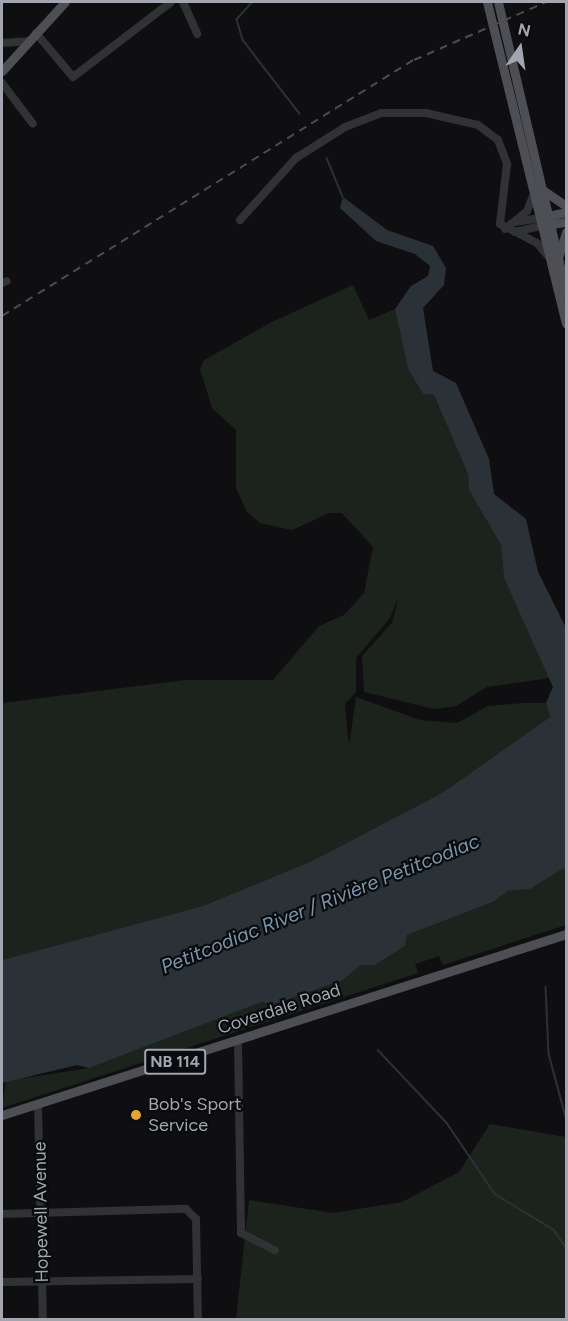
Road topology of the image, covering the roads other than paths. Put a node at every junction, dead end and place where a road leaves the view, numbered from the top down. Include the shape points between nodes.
1 (65, 2) edge
2 (171, 2) edge
3 (183, 2) edge
4 (487, 2) edge
5 (498, 2) edge
6 (36, 33) junction
7 (197, 33) dead end
8 (28, 41) junction
9 (2, 43) edge
10 (2, 71) edge
11 (2, 83) edge
12 (33, 124) dead end
13 (539, 191) junction
14 (567, 206) edge
15 (567, 212) edge
16 (544, 218) junction
17 (240, 220) dead end
18 (567, 222) edge
19 (508, 226) junction
20 (514, 232) junction
21 (567, 232) edge
22 (554, 258) junction
23 (567, 293) edge
24 (567, 322) edge
25 (567, 934) edge
26 (238, 1040) junction
27 (38, 1104) junction
28 (2, 1115) edge
29 (41, 1213) junction
30 (2, 1214) edge
31 (275, 1250) dead end
32 (198, 1279) junction
33 (2, 1282) edge
34 (43, 1282) junction
35 (43, 1320) edge
36 (198, 1320) edge

1 - 6 main road
2 - 6 street via 73,77
3 - 7 street
4 - 13 main road
5 - 13 main road
6 - 8 main road
8 - 9 street
8 - 10 main road
11 - 12 street
13 - 14 main road
13 - 16 main road
13 - 19 street via 526,211
15 - 16 main road
16 - 18 main road
16 - 19 street
16 - 20 street
16 - 22 main road
17 - 19 street via 308,149 368,116 411,111 478,125 498,140 507,164 499,217
19 - 20 street
20 - 22 street via 537,243
21 - 22 main road
22 - 23 main road
22 - 24 main road
25 - 26 main road, Coverdale Road / NB 114
26 - 27 main road, Coverdale Road / NB 114
26 - 31 street via 241,1233
27 - 28 main road, Coverdale Road / NB 114
27 - 29 street, Hopewell Avenue
29 - 30 street
29 - 32 street via 186,1209 196,1219
29 - 34 street, Hopewell Avenue
32 - 34 street
32 - 36 street
33 - 34 street
34 - 35 street, Hopewell Avenue

